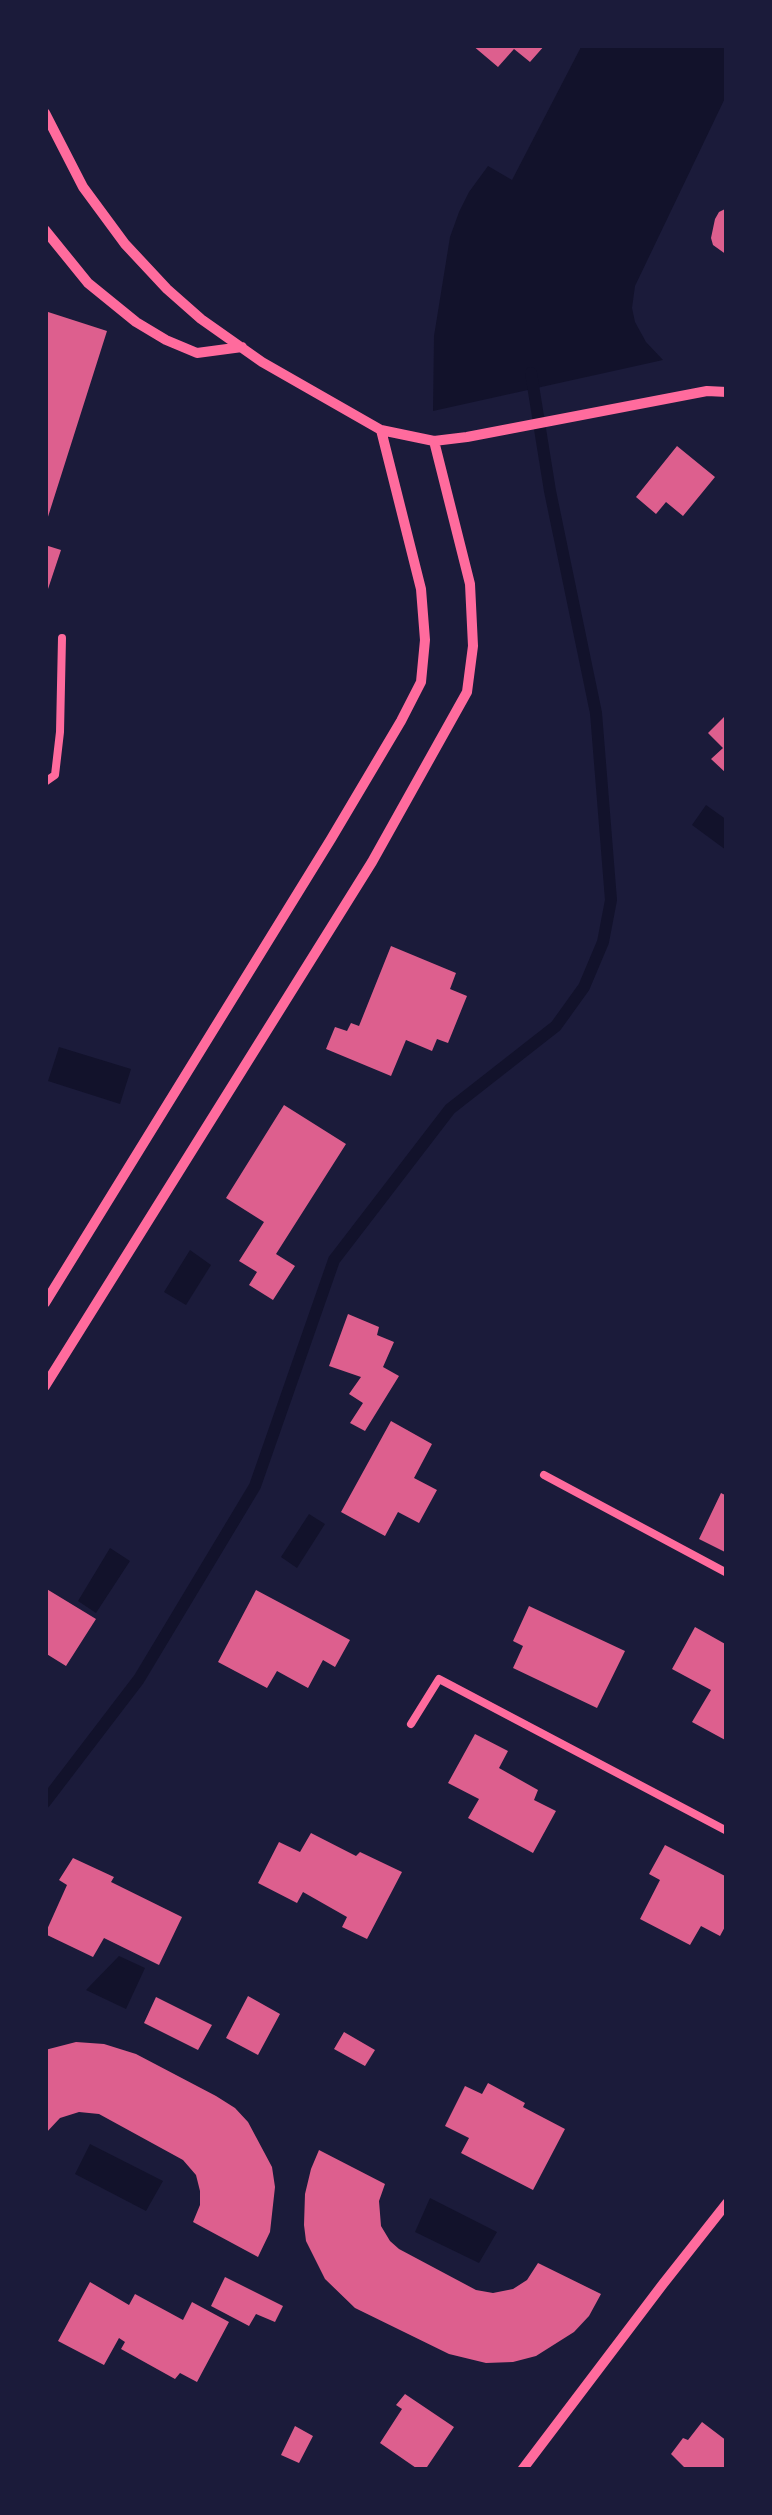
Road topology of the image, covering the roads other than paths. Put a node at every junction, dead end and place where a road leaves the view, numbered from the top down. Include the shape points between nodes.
1 (45, 113) edge
2 (45, 230) edge
3 (242, 347) junction
4 (727, 392) edge
5 (381, 430) junction
6 (434, 440) junction
7 (62, 638) dead end
8 (45, 782) edge
9 (45, 1302) edge
10 (49, 1370) edge
11 (45, 1386) edge
12 (544, 1475) dead end
13 (727, 1573) edge
14 (411, 1724) dead end
15 (727, 1831) edge
16 (727, 2203) edge
17 (522, 2470) edge

1 - 3 street via 83,186 125,244 167,289
2 - 3 street via 88,282 166,340 196,353
3 - 5 street
4 - 6 street
5 - 6 street
5 - 9 street via 421,589 420,682 331,839
6 - 10 street via 470,584 467,692 372,862
7 - 8 lane via 60,732 55,774
10 - 11 street
12 - 13 lane
14 - 15 lane via 439,1679
16 - 17 street

